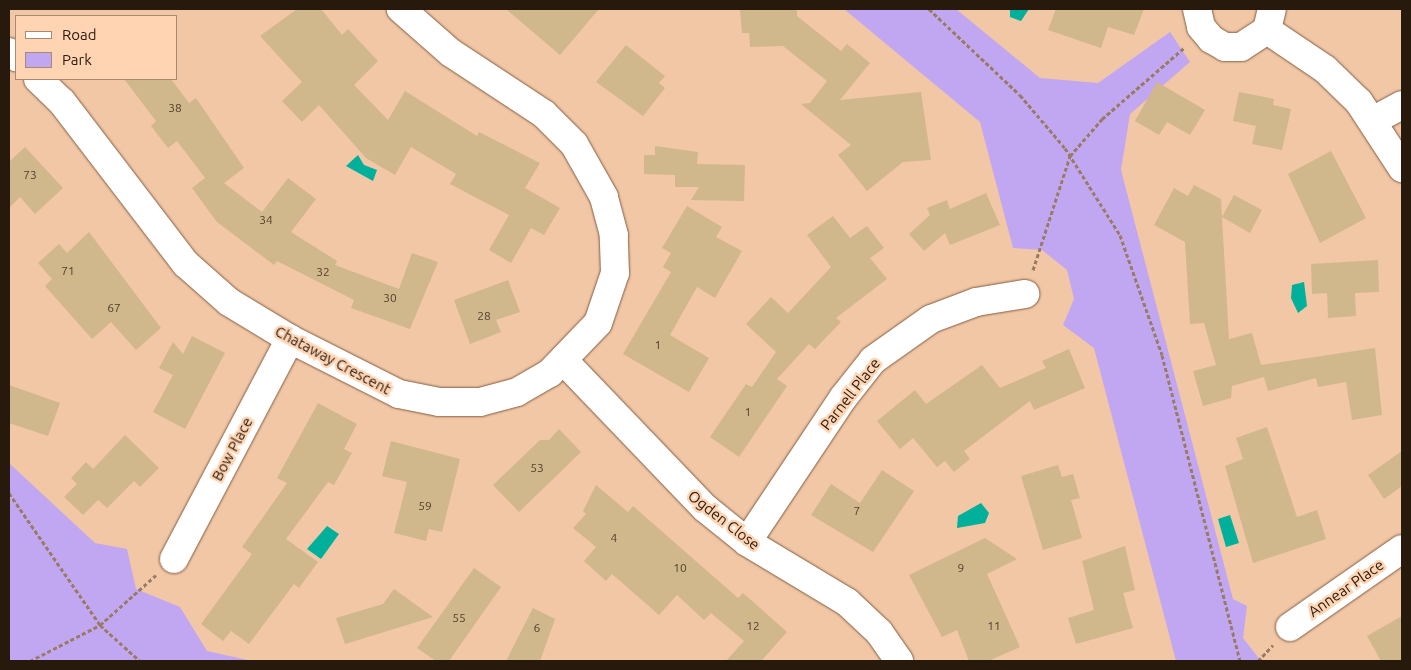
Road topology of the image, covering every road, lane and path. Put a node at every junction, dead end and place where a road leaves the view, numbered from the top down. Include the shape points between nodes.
1 (401, 9) edge
2 (929, 9) edge
3 (1270, 19) edge
4 (1200, 20) edge
5 (39, 80) edge
6 (1402, 105) edge
7 (1374, 120) junction
8 (1070, 156) junction
9 (1402, 168) edge
10 (1025, 294) joint
11 (290, 339) junction
12 (563, 360) junction
13 (9, 493) edge
14 (747, 542) junction
15 (1402, 549) edge
16 (174, 559) joint
17 (100, 625) junction
18 (1290, 626) dead end
19 (30, 661) edge
20 (140, 661) edge
21 (900, 661) edge
22 (1240, 661) edge

1 - 12 street, Chataway Crescent via 451,52 544,114 574,144 604,197 614,235 614,273 606,308 582,343
2 - 8 path via 1020,95
3 - 4 street via 1241,47 1225,47
3 - 7 street
4 - 8 path
5 - 11 street, Chataway Crescent via 62,102 186,264 229,302
6 - 7 street
7 - 9 street
8 - 10 path
8 - 22 path via 1129,256 1162,355
10 - 14 street, Parnell Place via 976,302 931,319 873,360
11 - 12 street, Chataway Crescent via 378,385 440,402 480,402 517,392
11 - 16 street, Bow Place
12 - 14 street, Ogden Close via 705,508
13 - 17 path
14 - 21 street, Ogden Close via 847,602 879,632
15 - 18 street, Annear Place
16 - 17 path
17 - 19 path
17 - 20 path

